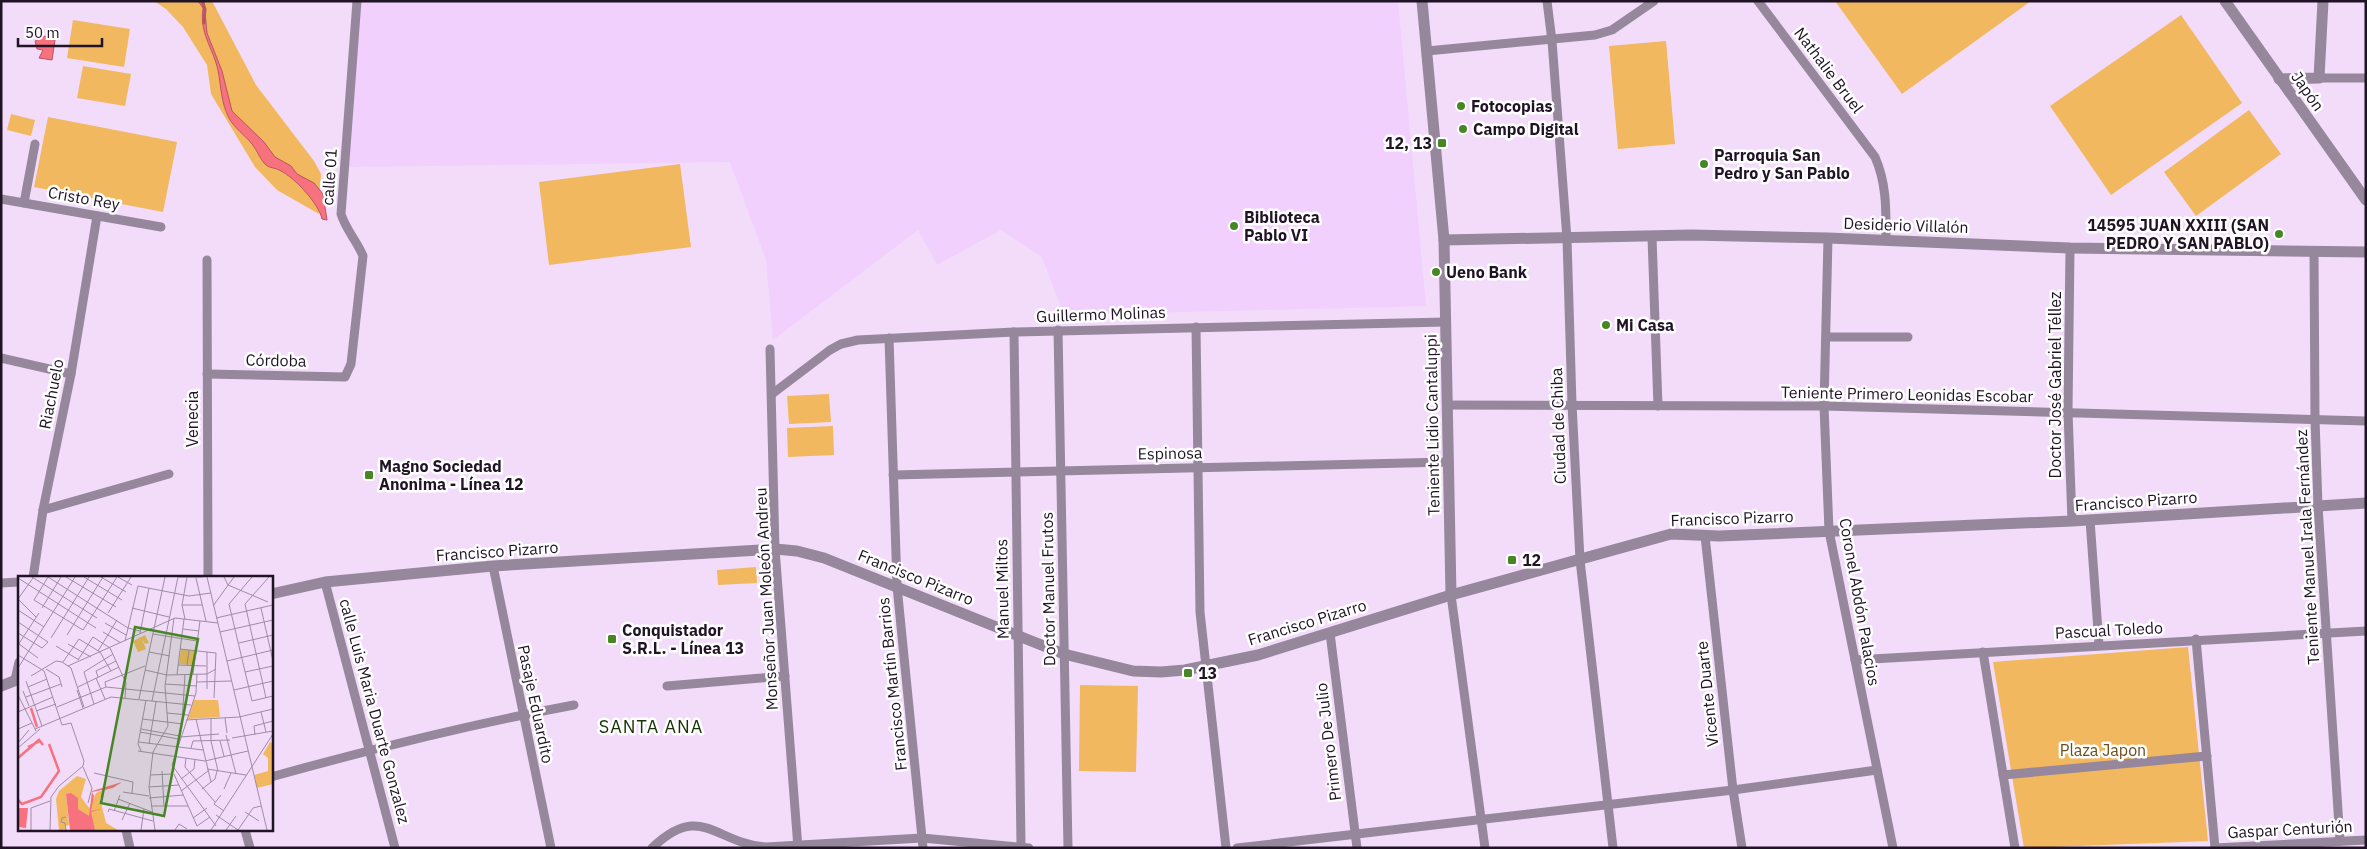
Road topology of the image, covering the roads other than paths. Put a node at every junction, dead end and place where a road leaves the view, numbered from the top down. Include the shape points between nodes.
1 (357, 1) edge
2 (1422, 1) edge
3 (1547, 1) edge
4 (1654, 1) edge
5 (1758, 1) edge
6 (2225, 1) edge
7 (2323, 1) edge
8 (1552, 40) junction
9 (1427, 51) junction
10 (2319, 78) junction
11 (2366, 78) edge
12 (2279, 79) junction
13 (36, 144) dead end
14 (1, 199) edge
15 (2366, 200) edge
16 (24, 203) junction
17 (97, 216) junction
18 (161, 227) dead end
19 (1652, 236) junction
20 (1828, 238) junction
21 (1567, 239) junction
22 (1444, 240) junction
23 (1886, 240) junction
24 (2070, 248) junction
25 (2314, 251) junction
26 (2366, 252) edge
27 (207, 260) dead end
28 (1446, 322) junction
29 (1196, 327) junction
30 (1058, 330) junction
31 (1014, 332) junction
32 (1826, 337) junction
33 (1908, 337) dead end
34 (889, 338) junction
35 (770, 349) dead end
36 (1, 358) edge
37 (72, 374) junction
38 (207, 374) junction
39 (345, 377) joint
40 (772, 394) junction
41 (1572, 404) junction
42 (1447, 405) junction
43 (1658, 406) junction
44 (1824, 406) junction
45 (2068, 412) junction
46 (2314, 419) junction
47 (2366, 420) edge
48 (1448, 462) junction
49 (1199, 467) junction
50 (1061, 471) junction
51 (1016, 473) junction
52 (169, 474) dead end
53 (893, 475) junction
54 (2366, 503) edge
55 (2318, 506) junction
56 (43, 510) junction
57 (2090, 520) junction
58 (2072, 522) junction
59 (1829, 531) junction
60 (1704, 536) junction
61 (775, 549) junction
62 (1580, 560) junction
63 (493, 566) junction
64 (34, 576) edge
65 (208, 576) edge
66 (18, 582) edge
67 (325, 582) junction
68 (1, 583) edge
69 (898, 586) junction
70 (272, 594) edge
71 (1451, 595) junction
72 (2366, 631) edge
73 (1330, 633) junction
74 (2326, 633) junction
75 (1018, 635) junction
76 (2196, 640) junction
77 (2099, 645) junction
78 (1983, 652) junction
79 (1064, 654) junction
80 (1855, 660) junction
81 (1204, 667) junction
82 (785, 676) junction
83 (17, 680) edge
84 (1, 686) edge
85 (667, 686) dead end
86 (574, 705) dead end
87 (523, 714) junction
88 (369, 750) junction
89 (2207, 756) junction
90 (1877, 770) junction
91 (2003, 775) junction
92 (272, 777) edge
93 (1734, 790) junction
94 (1607, 805) junction
95 (1480, 819) junction
96 (126, 832) edge
97 (246, 832) edge
98 (1354, 833) junction
99 (922, 838) junction
100 (2366, 840) edge
101 (2340, 841) junction
102 (798, 846) edge
103 (1025, 847) edge
104 (130, 848) edge
105 (250, 848) edge
106 (395, 848) edge
107 (551, 848) edge
108 (652, 848) edge
109 (923, 848) edge
110 (1068, 848) edge
111 (1226, 848) edge
112 (1237, 848) edge
113 (1357, 848) edge
114 (1485, 848) edge
115 (1613, 848) edge
116 (1742, 848) edge
117 (1893, 848) edge
118 (2015, 848) edge
119 (2215, 848) edge

1 - 39 street, calle 01 via 341,214 363,256 363,271 351,364
2 - 9 street, Teniente Lidio Cantaluppi
3 - 8 street, Ciudad de Chiba
4 - 8 street via 1612,30
5 - 23 street, Nathalie Bruel via 1875,157 1885,187
6 - 12 street, Japón
7 - 10 street
8 - 9 street
8 - 21 street, Ciudad de Chiba
9 - 22 street, Teniente Lidio Cantaluppi
10 - 11 street
10 - 12 street
12 - 15 street, Japón
13 - 16 street
14 - 16 street, Cristo Rey
16 - 17 street, Cristo Rey
17 - 18 street, Cristo Rey
17 - 37 street, Riachuelo
19 - 20 street, Desiderio Villalón
19 - 21 street, Desiderio Villalón
19 - 43 street
20 - 23 street, Desiderio Villalón
20 - 32 street, Coronel Abdón Palacios
21 - 22 street, Desiderio Villalón
21 - 41 street, Ciudad de Chiba
22 - 28 street, Teniente Lidio Cantaluppi
23 - 24 street, Desiderio Villalón
24 - 25 street, Desiderio Villalón
24 - 45 street, Doctor José Gabriel Téllez
25 - 26 street, Desiderio Villalón
25 - 46 street, Teniente Manuel Irala Fernández
27 - 38 street, Venecia
28 - 29 street, Guillermo Molinas
28 - 42 street, Teniente Lidio Cantaluppi
29 - 30 street, Guillermo Molinas
29 - 49 street
30 - 31 street, Guillermo Molinas
30 - 50 street, Doctor Manuel Frutos
31 - 34 street, Guillermo Molinas
31 - 51 street, Manuel Miltos
32 - 33 street
32 - 44 street, Coronel Abdón Palacios
34 - 40 street, Guillermo Molinas via 840,344
34 - 53 street, Francisco Martín Barrios
35 - 40 street, Monseñor Juan Moleón Andreu
36 - 37 street
37 - 56 street, Riachuelo
38 - 39 street, Córdoba
38 - 65 street, Venecia
40 - 61 street, Monseñor Juan Moleón Andreu
41 - 42 street, Teniente Primero Leonidas Escobar
41 - 43 street, Teniente Primero Leonidas Escobar
41 - 62 street, Ciudad de Chiba
42 - 48 street, Teniente Lidio Cantaluppi
43 - 44 street, Teniente Primero Leonidas Escobar
44 - 45 street, Teniente Primero Leonidas Escobar
44 - 59 street, Coronel Abdón Palacios
45 - 46 street, Teniente Primero Leonidas Escobar
45 - 58 street, Doctor José Gabriel Téllez
46 - 47 street, Teniente Primero Leonidas Escobar
46 - 55 street, Teniente Manuel Irala Fernández
48 - 49 street, Espinosa
48 - 71 street, Teniente Lidio Cantaluppi
49 - 50 street, Espinosa
49 - 81 street via 1200,612
50 - 51 street, Espinosa
50 - 79 street, Doctor Manuel Frutos
51 - 53 street, Espinosa
51 - 75 street, Manuel Miltos
52 - 56 street
53 - 69 street, Francisco Martín Barrios
54 - 55 street, Francisco Pizarro
55 - 57 street, Francisco Pizarro
55 - 74 street, Teniente Manuel Irala Fernández
56 - 64 street, Riachuelo
57 - 58 street, Francisco Pizarro
57 - 77 street
58 - 59 street, Francisco Pizarro
59 - 60 street, Francisco Pizarro
59 - 80 street, Coronel Abdón Palacios
60 - 62 street, Francisco Pizarro via 1671,534
60 - 93 street, Vicente Duarte
61 - 63 street, Francisco Pizarro
61 - 69 street, Francisco Pizarro via 824,558
61 - 82 street, Monseñor Juan Moleón Andreu
62 - 71 street, Francisco Pizarro
62 - 94 street, Ciudad de Chiba
63 - 67 street, Francisco Pizarro
63 - 87 street, Pasaje Eduardito
66 - 68 street
67 - 70 street, Francisco Pizarro
67 - 88 street, calle Luis Maria Duarte Gonzalez
69 - 75 street, Francisco Pizarro
69 - 99 street, Francisco Martín Barrios
71 - 73 street, Francisco Pizarro
71 - 95 street, Teniente Lidio Cantaluppi
72 - 74 street, Pascual Toledo
73 - 81 street, Francisco Pizarro
73 - 98 street, Primero De Julio
74 - 76 street, Pascual Toledo
74 - 101 street, Teniente Manuel Irala Fernández
75 - 79 street, Francisco Pizarro
75 - 103 street, Manuel Miltos
76 - 77 street, Pascual Toledo
76 - 89 street
77 - 78 street, Pascual Toledo
78 - 80 street, Pascual Toledo
78 - 91 street
79 - 81 street, Francisco Pizarro via 1133,671 1161,672
79 - 110 street, Doctor Manuel Frutos
80 - 90 street, Coronel Abdón Palacios
81 - 111 street
82 - 85 street
82 - 102 street, Monseñor Juan Moleón Andreu
83 - 84 street
86 - 87 street
87 - 88 street
87 - 107 street, Pasaje Eduardito
88 - 92 street
88 - 106 street, calle Luis Maria Duarte Gonzalez
89 - 91 street
89 - 119 street
90 - 93 street
90 - 117 street, Coronel Abdón Palacios
91 - 118 street
93 - 94 street
93 - 116 street, Vicente Duarte
94 - 95 street
94 - 115 street, Ciudad de Chiba
95 - 98 street
95 - 114 street, Teniente Lidio Cantaluppi
96 - 104 street
97 - 105 street
98 - 112 street
98 - 113 street, Primero De Julio
99 - 102 street
99 - 103 street
99 - 109 street, Francisco Martín Barrios
100 - 101 street, Gaspar Centurión
101 - 119 street, Gaspar Centurión
102 - 108 street via 750,846 708,826 692,825 675,830

